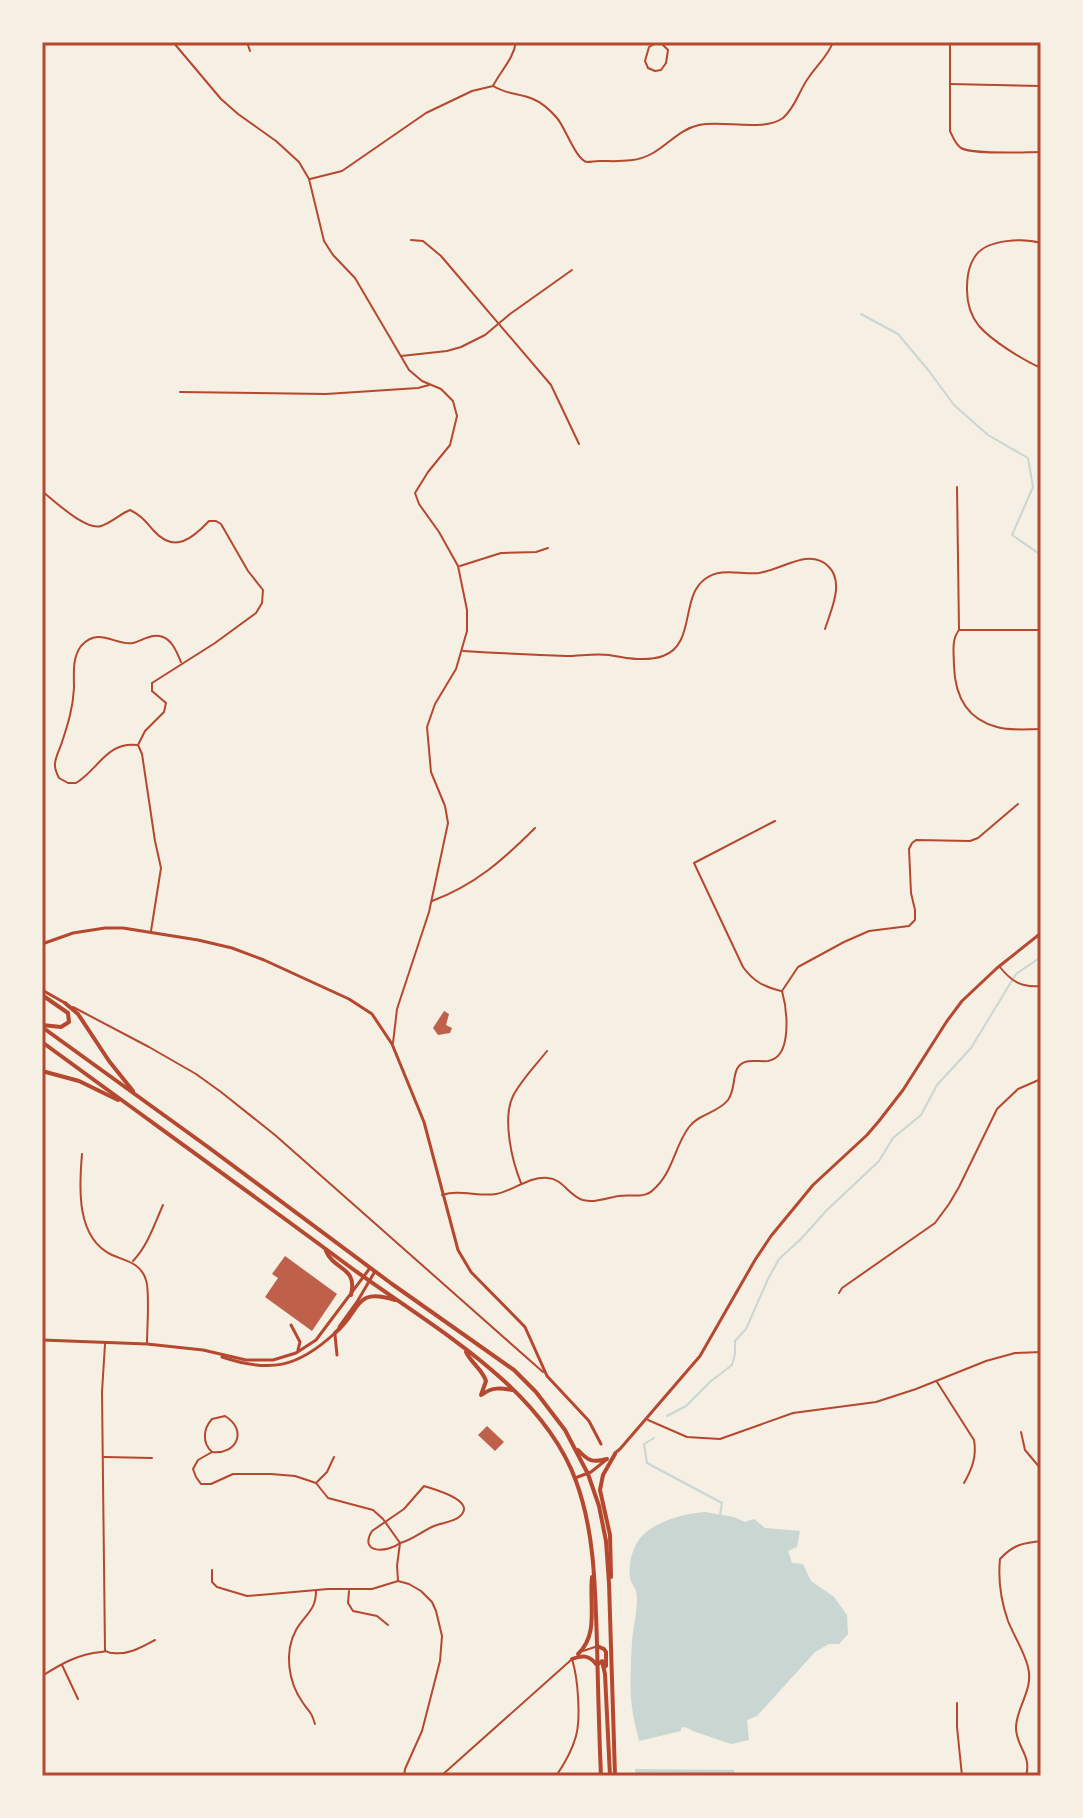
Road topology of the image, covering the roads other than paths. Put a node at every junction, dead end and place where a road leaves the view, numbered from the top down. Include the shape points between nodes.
1 (173, 42) edge
2 (247, 42) edge
3 (516, 42) edge
4 (659, 42) edge
5 (833, 42) edge
6 (950, 42) edge
7 (250, 51) dead end
8 (950, 84) junction
9 (493, 86) junction
10 (1041, 86) edge
11 (1041, 152) edge
12 (309, 179) junction
13 (411, 240) dead end
14 (1041, 243) edge
15 (572, 270) dead end
16 (498, 324) junction
17 (400, 356) junction
18 (1041, 368) edge
19 (430, 384) junction
20 (180, 392) dead end
21 (579, 444) dead end
22 (42, 487) edge
23 (957, 487) dead end
24 (548, 548) dead end
25 (458, 566) junction
26 (825, 629) dead end
27 (959, 630) junction
28 (1041, 630) edge
29 (462, 651) junction
30 (181, 664) junction
31 (1041, 729) edge
32 (138, 745) junction
33 (1018, 804) dead end
34 (775, 821) dead end
35 (535, 828) dead end
36 (431, 901) junction
37 (151, 932) junction
38 (1041, 933) edge
39 (42, 944) edge
40 (999, 966) junction
41 (1041, 986) edge
42 (782, 991) junction
43 (42, 992) edge
44 (65, 1003) junction
45 (42, 1026) edge
46 (42, 1042) edge
47 (392, 1044) junction
48 (547, 1051) dead end
49 (42, 1071) edge
50 (1041, 1079) edge
51 (137, 1096) junction
52 (128, 1105) junction
53 (82, 1154) dead end
54 (521, 1184) junction
55 (442, 1195) junction
56 (163, 1205) dead end
57 (325, 1249) junction
58 (132, 1262) junction
59 (372, 1270) junction
60 (363, 1277) junction
61 (369, 1281) junction
62 (839, 1293) dead end
63 (351, 1295) junction
64 (400, 1302) junction
65 (291, 1325) dead end
66 (335, 1333) junction
67 (42, 1340) edge
68 (105, 1341) junction
69 (147, 1344) junction
70 (203, 1350) junction
71 (465, 1350) junction
72 (1041, 1352) edge
73 (296, 1353) junction
74 (337, 1355) dead end
75 (547, 1376) junction
76 (936, 1381) junction
77 (515, 1391) junction
78 (646, 1419) junction
79 (1021, 1432) dead end
80 (601, 1444) dead end
81 (573, 1446) junction
82 (212, 1452) junction
83 (615, 1454) junction
84 (103, 1457) junction
85 (334, 1457) dead end
86 (152, 1458) dead end
87 (607, 1459) junction
88 (1041, 1469) edge
89 (588, 1474) junction
90 (575, 1478) junction
91 (316, 1483) junction
92 (964, 1483) dead end
93 (385, 1523) junction
94 (1041, 1541) edge
95 (400, 1543) junction
96 (593, 1563) junction
97 (212, 1570) dead end
98 (398, 1581) junction
99 (609, 1583) junction
100 (316, 1590) junction
101 (349, 1590) junction
102 (388, 1625) dead end
103 (155, 1640) dead end
104 (597, 1646) junction
105 (105, 1651) junction
106 (578, 1654) junction
107 (572, 1659) junction
108 (62, 1664) junction
109 (597, 1666) junction
110 (605, 1674) junction
111 (42, 1676) edge
112 (78, 1699) dead end
113 (957, 1703) dead end
114 (315, 1724) dead end
115 (404, 1776) edge
116 (441, 1776) edge
117 (556, 1776) edge
118 (601, 1776) edge
119 (613, 1776) edge
120 (962, 1776) edge
121 (1026, 1776) edge

1 - 12 street via 221,99 292,154
2 - 7 street
3 - 9 street
4 - 4 street via 668,57 655,71 645,61 649,47
5 - 9 street via 784,117 767,124 691,127 655,153 629,161 580,158 546,106
6 - 8 street
8 - 10 street
8 - 11 street via 950,131 962,148
9 - 12 street via 426,113 342,171
12 - 17 street via 324,241 355,278
13 - 16 street via 423,241 441,256
14 - 18 street via 1011,239 982,249 967,274 967,299 979,326
15 - 16 street
16 - 17 street via 461,347
16 - 21 street via 551,385
17 - 19 street via 409,370
19 - 20 street via 326,394
19 - 25 street via 453,401 457,416 450,445 415,493
22 - 30 street via 95,527 130,510 170,542 186,541 209,521 221,524 263,590 262,603 256,613
23 - 27 street
24 - 25 street via 501,553
25 - 29 street via 467,610
26 - 29 street via 836,583 833,572 814,558 705,579 697,587 681,640 661,657
27 - 28 street
27 - 31 street via 954,637 955,683 969,711 999,728
29 - 36 street via 427,727 431,772 448,823
30 - 32 street via 152,683 166,709
30 - 32 street via 169,642 150,635 133,643 98,637 78,650 72,714 55,765 59,778 76,783 115,747
32 - 37 street via 161,868
33 - 42 street via 970,841 912,843 915,920 844,942 798,967
34 - 42 street via 694,863 743,967 765,987
35 - 36 street via 485,873
36 - 47 street via 397,1009
37 - 39 street via 90,929
37 - 47 street via 232,948 349,999 372,1014
38 - 40 street
40 - 41 street via 1018,984
40 - 78 street via 962,1001 879,1121 813,1185 771,1236 700,1356
42 - 54 street via 784,1049 766,1061 739,1066 730,1097 687,1129 669,1170 651,1193 598,1201 582,1199 552,1178
43 - 44 street
43 - 45 highway via 68,1013 69,1022
44 - 51 highway
44 - 75 street via 221,1092
45 - 51 highway
46 - 52 highway
47 - 55 street via 424,1122
48 - 54 street via 509,1105 509,1133
49 - 52 highway via 79,1081
50 - 62 street via 1018,1089 997,1109 935,1223
51 - 59 highway
52 - 57 highway
53 - 58 street via 83,1217 93,1241
54 - 55 street via 495,1195
55 - 75 street via 464,1262 525,1327
56 - 58 street
57 - 60 highway
57 - 63 highway via 351,1277
58 - 69 street via 147,1281
59 - 60 street
59 - 61 street
59 - 81 highway via 514,1370 537,1393
60 - 61 highway
60 - 63 street
61 - 64 highway
61 - 66 street
63 - 73 street via 316,1340
64 - 66 highway via 376,1295 365,1298
64 - 71 highway
65 - 73 street via 300,1342
66 - 70 street via 299,1359 274,1367
66 - 74 street
67 - 68 street
68 - 69 street
68 - 84 street
69 - 70 street
70 - 73 street via 246,1360
71 - 77 highway
71 - 77 highway via 483,1372 481,1395 498,1388
72 - 76 street via 986,1361
75 - 80 street via 589,1421
76 - 78 street via 876,1402 793,1413 720,1439 687,1437
76 - 92 street via 974,1440 973,1468
77 - 90 highway via 552,1436
78 - 83 street
79 - 88 street via 1025,1450
81 - 87 highway via 591,1462
81 - 89 highway
82 - 82 street via 205,1431 212,1419 225,1416 236,1423 238,1439 225,1452
82 - 91 street via 193,1469 201,1484 233,1474 295,1476
83 - 87 street
83 - 99 highway via 600,1490 610,1535
84 - 86 street
84 - 105 street
85 - 91 street
87 - 89 street
89 - 90 street
89 - 99 highway via 606,1541
90 - 96 highway
91 - 93 street via 328,1498 373,1510
93 - 95 street
93 - 95 street via 368,1534 370,1546 380,1550
93 - 95 street via 424,1486 463,1505 459,1518
94 - 121 street via 1010,1548 1000,1559 1007,1618 1029,1669 1028,1694 1016,1728 1027,1757
95 - 98 street
96 - 104 highway
96 - 106 highway via 591,1633
97 - 100 street via 217,1587 247,1596
98 - 101 street
98 - 115 street via 432,1602 442,1636 422,1731
99 - 119 highway
100 - 101 street
100 - 114 street via 316,1603 296,1631 288,1655 296,1688
101 - 102 street via 353,1611 377,1616
103 - 105 street via 127,1653
104 - 106 street
104 - 109 highway
104 - 110 highway via 606,1652
105 - 108 street
106 - 107 street
107 - 109 highway via 584,1656
107 - 116 street
107 - 117 street via 577,1728 568,1759
108 - 111 street
108 - 112 street
109 - 110 highway via 602,1661
109 - 118 highway
110 - 119 highway
113 - 120 street

